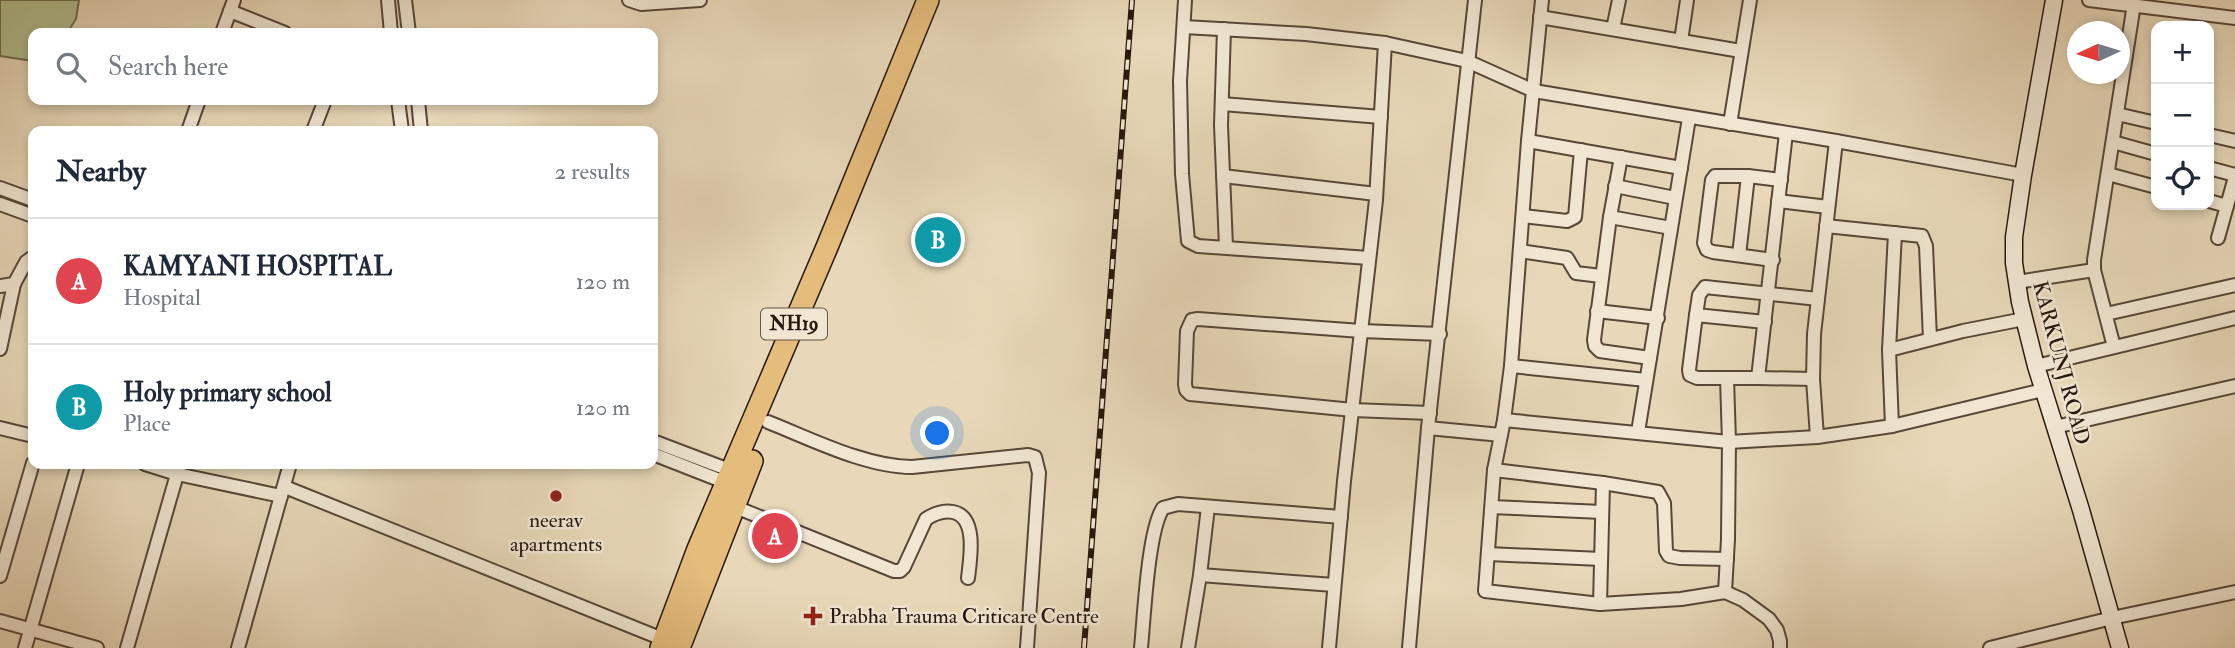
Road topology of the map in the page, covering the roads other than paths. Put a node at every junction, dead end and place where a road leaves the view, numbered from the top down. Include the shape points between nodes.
1 (388, 0) edge
2 (405, 0) edge
3 (629, 0) edge
4 (698, 0) edge
5 (928, 0) edge
6 (942, 0) edge
7 (1185, 0) edge
8 (1475, 0) edge
9 (1542, 0) edge
10 (1619, 0) edge
11 (1687, 0) edge
12 (1750, 0) edge
13 (2054, 0) edge
14 (2089, 0) edge
15 (2134, 4) junction
16 (232, 5) edge
17 (1540, 17) junction
18 (2235, 18) edge
19 (1184, 27) junction
20 (224, 28) edge
21 (276, 28) edge
22 (391, 28) edge
23 (408, 28) edge
24 (1224, 29) junction
25 (1613, 29) junction
26 (1681, 41) junction
27 (1385, 43) junction
28 (1741, 51) junction
29 (1467, 61) junction
30 (1534, 91) junction
31 (1222, 104) junction
32 (197, 105) edge
33 (323, 105) edge
34 (399, 105) edge
35 (418, 105) edge
36 (2117, 114) junction
37 (1381, 117) junction
38 (1689, 118) junction
39 (2151, 122) edge
40 (1730, 124) junction
41 (190, 126) edge
42 (315, 126) edge
43 (401, 126) edge
44 (421, 126) edge
45 (1786, 133) junction
46 (2214, 136) edge
47 (1528, 141) junction
48 (1836, 141) junction
49 (2235, 141) edge
50 (2113, 142) junction
51 (1581, 150) junction
52 (2151, 153) edge
53 (1621, 157) junction
54 (1681, 168) junction
55 (2214, 170) edge
56 (2108, 174) junction
57 (2023, 175) junction
58 (1223, 176) junction
59 (1748, 176) junction
60 (2235, 176) edge
61 (1781, 180) junction
62 (1615, 186) junction
63 (2151, 186) edge
64 (0, 188) edge
65 (1376, 194) junction
66 (28, 198) edge
67 (1675, 198) junction
68 (1778, 201) junction
69 (2214, 202) edge
70 (0, 204) edge
71 (1828, 206) junction
72 (2227, 206) junction
73 (28, 214) edge
74 (1523, 216) junction
75 (1610, 217) junction
76 (1826, 226) junction
77 (1671, 228) junction
78 (1895, 233) junction
79 (2218, 238) dead end
80 (1226, 247) junction
81 (1520, 251) junction
82 (1739, 255) junction
83 (1369, 258) junction
84 (1773, 260) junction
85 (28, 261) edge
86 (2094, 270) junction
87 (1601, 276) junction
88 (2017, 282) junction
89 (14, 284) junction
90 (2235, 285) edge
91 (0, 286) edge
92 (1769, 294) junction
93 (1818, 299) junction
94 (1597, 311) junction
95 (2106, 314) junction
96 (1696, 315) junction
97 (1658, 318) junction
98 (2235, 318) edge
99 (2024, 319) junction
100 (1765, 322) junction
101 (1361, 331) junction
102 (1440, 334) junction
103 (1930, 339) junction
104 (2114, 346) junction
105 (0, 349) edge
106 (1889, 350) junction
107 (1650, 358) junction
108 (1511, 366) junction
109 (2036, 366) junction
110 (1727, 378) junction
111 (1758, 378) junction
112 (1812, 379) junction
113 (1646, 380) junction
114 (2235, 386) edge
115 (2043, 390) junction
116 (1353, 410) junction
117 (1430, 413) junction
118 (1504, 420) junction
119 (768, 422) junction
120 (1892, 426) junction
121 (2055, 427) junction
122 (0, 428) edge
123 (1428, 428) junction
124 (1638, 432) junction
125 (28, 435) edge
126 (1501, 435) junction
127 (1818, 437) junction
128 (1729, 442) junction
129 (658, 443) edge
130 (658, 456) edge
131 (31, 469) edge
132 (77, 469) edge
133 (179, 469) edge
134 (289, 469) edge
135 (1494, 470) junction
136 (729, 477) junction
137 (1603, 483) junction
138 (283, 492) junction
139 (733, 506) junction
140 (1208, 507) junction
141 (1492, 507) junction
142 (1602, 512) junction
143 (1340, 517) junction
144 (1488, 554) junction
145 (1601, 559) junction
146 (1727, 559) junction
147 (1200, 575) junction
148 (0, 576) edge
149 (968, 578) dead end
150 (1334, 585) junction
151 (1725, 592) junction
152 (2235, 592) edge
153 (1600, 604) junction
154 (2112, 618) junction
155 (0, 621) edge
156 (31, 629) junction
157 (668, 645) edge
158 (2022, 645) edge
159 (25, 648) edge
160 (97, 648) edge
161 (127, 648) edge
162 (238, 648) edge
163 (1027, 648) edge
164 (1145, 648) edge
165 (1188, 648) edge
166 (1329, 648) edge
167 (1409, 648) edge
168 (1780, 648) edge
169 (1990, 648) edge
170 (2120, 648) edge

1 - 22 street
2 - 23 street
3 - 4 street via 641,4
5 - 136 highway, NH19
6 - 119 highway, NH19
7 - 19 street
8 - 29 street
9 - 17 street
10 - 25 street
11 - 26 street
12 - 28 street
13 - 57 street, KARKUNJ ROAD
14 - 15 street
15 - 18 street
15 - 36 street
16 - 20 street
16 - 21 street
17 - 25 street
17 - 30 street
19 - 24 street
19 - 80 street via 1180,80 1186,234 1192,244
24 - 27 street
24 - 31 street
25 - 26 street
26 - 28 street
27 - 29 street
27 - 37 street
28 - 40 street
29 - 30 street
29 - 102 street
30 - 38 street
30 - 47 street
31 - 37 street
31 - 58 street
32 - 41 street
33 - 42 street
34 - 43 street
35 - 44 street
36 - 39 street
36 - 50 street
37 - 65 street
38 - 40 street
38 - 54 street
40 - 45 street
45 - 48 street
45 - 61 street
46 - 49 street
47 - 51 street
47 - 74 street
48 - 57 street
48 - 71 street
50 - 52 street
50 - 56 street
51 - 53 street
51 - 74 street via 1575,217 1567,221
53 - 54 street
53 - 62 street
54 - 67 street
55 - 60 street
56 - 63 street
56 - 86 street
57 - 88 street, KARKUNJ ROAD via 2014,237
58 - 65 street
58 - 80 street
59 - 61 street
59 - 82 street
59 - 82 street via 1715,176 1712,180 1704,243 1707,250
60 - 72 street
61 - 68 street
62 - 67 street
62 - 75 street
64 - 66 street
65 - 83 street
67 - 77 street
68 - 71 street
68 - 84 street
69 - 72 street
70 - 73 street
71 - 76 street
72 - 79 street
74 - 81 street
75 - 77 street
75 - 87 street
76 - 78 street
76 - 93 street
77 - 97 street
78 - 103 street via 1925,239
78 - 106 street
80 - 83 street
81 - 87 street via 1567,258 1576,273
81 - 108 street
82 - 84 street
83 - 101 street
84 - 92 street
85 - 89 street
86 - 88 street
86 - 95 street
87 - 94 street
88 - 99 street, KARKUNJ ROAD
89 - 91 street
89 - 105 street
90 - 95 street
92 - 93 street
92 - 96 street via 1704,287
92 - 100 street
93 - 112 street
94 - 97 street
94 - 107 street via 1594,340 1600,351
95 - 104 street
96 - 100 street
96 - 110 street via 1690,375
97 - 107 street
98 - 104 street
99 - 103 street
99 - 109 street, KARKUNJ ROAD
100 - 111 street
101 - 102 street
101 - 116 street
101 - 116 street via 1198,319 1192,320 1187,331 1185,383 1190,394
102 - 117 street
103 - 106 street
104 - 109 street
106 - 120 street
107 - 113 street
108 - 113 street
108 - 118 street
109 - 115 street, KARKUNJ ROAD
110 - 111 street
110 - 128 street
111 - 112 street
112 - 127 street
113 - 124 street
114 - 121 street
115 - 120 street
115 - 121 street, KARKUNJ ROAD
116 - 117 street
116 - 143 street
117 - 123 street
118 - 124 street
118 - 126 street
119 - 139 highway, NH19
119 - 163 street via 894,467 1035,457 1039,474
120 - 127 street
121 - 154 street, KARKUNJ ROAD
122 - 125 street
123 - 126 street
123 - 167 street
124 - 128 street
126 - 135 street
127 - 128 street
128 - 146 street
129 - 136 street
130 - 136 street
131 - 148 street
132 - 156 street
133 - 138 street
133 - 161 street
134 - 138 street
135 - 137 street
135 - 141 street
136 - 157 highway, NH19 via 698,549
137 - 142 street
137 - 146 street via 1662,496 1669,556
138 - 157 street
138 - 162 street
139 - 149 street via 894,571 904,567 926,519 955,512 967,523
139 - 157 highway, NH19
140 - 143 street
140 - 147 street
140 - 164 street via 1168,505 1159,514
141 - 142 street
141 - 144 street
142 - 145 street
143 - 150 street
144 - 145 street
144 - 153 street via 1484,584 1489,593
145 - 153 street
146 - 151 street
147 - 150 street
147 - 165 street
150 - 166 street
151 - 153 street
151 - 168 street via 1769,620 1777,630
152 - 154 street
154 - 158 street
154 - 170 street, KARKUNJ ROAD
155 - 156 street
156 - 159 street
156 - 160 street
158 - 169 street

